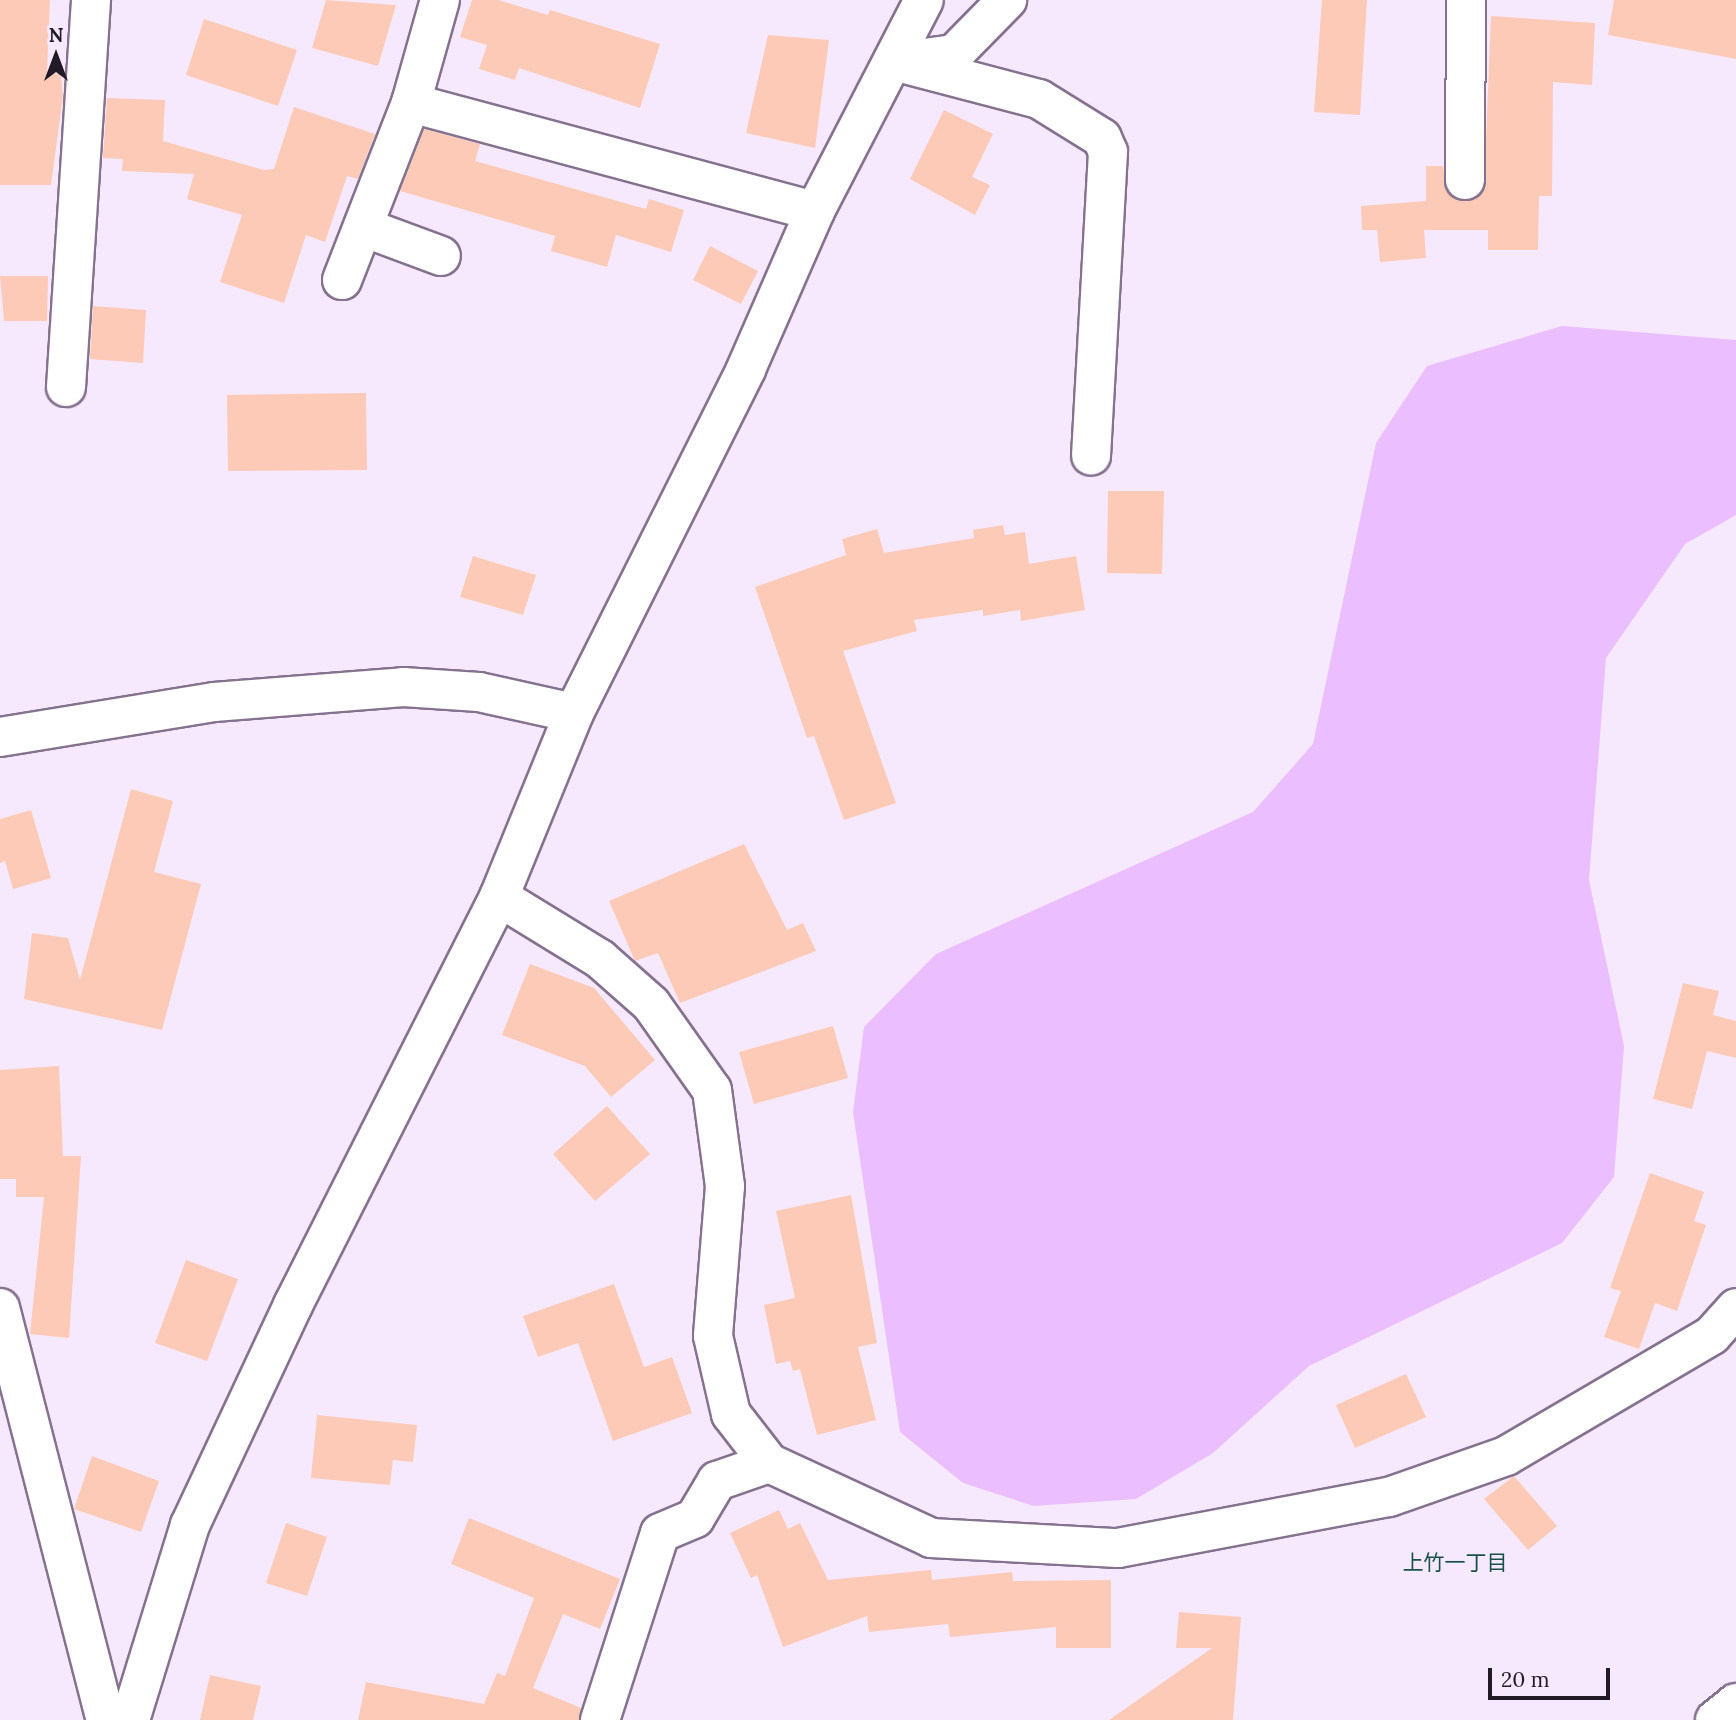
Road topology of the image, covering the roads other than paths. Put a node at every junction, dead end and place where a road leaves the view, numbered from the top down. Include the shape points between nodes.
1 (91, 0) edge
2 (440, 0) edge
3 (924, 0) edge
4 (1007, 0) edge
5 (1466, 0) edge
6 (898, 62) junction
7 (411, 103) junction
8 (1465, 180) dead end
9 (815, 211) junction
10 (363, 228) junction
11 (441, 256) dead end
12 (342, 280) dead end
13 (66, 387) dead end
14 (1091, 456) dead end
15 (574, 713) junction
16 (0, 737) edge
17 (499, 897) junction
18 (0, 1308) edge
19 (1736, 1308) edge
20 (13, 1427) edge
21 (769, 1463) junction
22 (1736, 1703) edge
23 (106, 1720) edge
24 (130, 1720) edge
25 (600, 1720) edge
26 (1715, 1720) edge

1 - 13 main road
2 - 7 main road
3 - 6 main road
4 - 6 main road via 954,54
5 - 8 main road
6 - 9 main road
6 - 14 main road via 1039,99 1102,138 1108,152
7 - 9 main road
7 - 10 main road
9 - 15 main road via 746,369
10 - 11 main road
10 - 12 main road
15 - 16 main road via 479,692 403,687 214,702
15 - 17 main road
17 - 21 main road via 600,959 651,1003 712,1090 725,1186 715,1362 731,1414
17 - 24 main road via 293,1305 190,1525
18 - 20 main road
19 - 21 main road via 1712,1335 1506,1455 1389,1497 1118,1548 931,1538
20 - 23 main road
21 - 25 main road via 717,1481 695,1518 660,1533
22 - 26 main road

